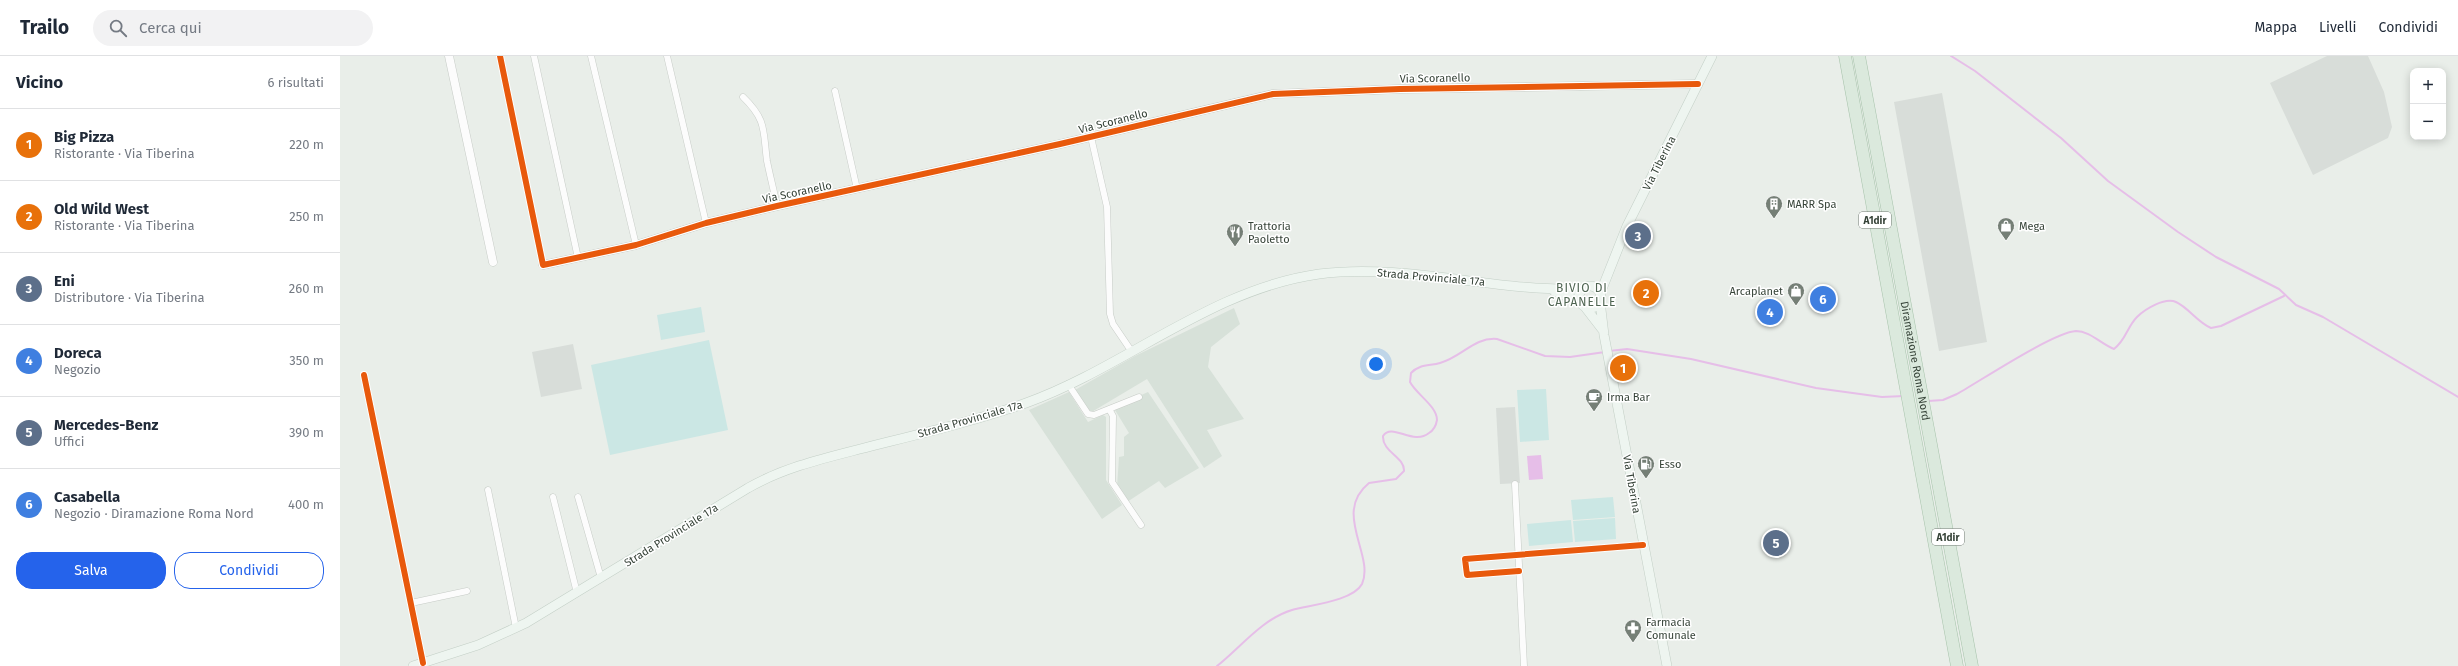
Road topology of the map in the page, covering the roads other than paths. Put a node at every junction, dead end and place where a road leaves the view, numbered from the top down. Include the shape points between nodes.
1 (448, 56) edge
2 (500, 56) edge
3 (534, 56) edge
4 (591, 56) edge
5 (667, 56) edge
6 (1712, 56) edge
7 (1845, 56) edge
8 (1859, 56) edge
9 (1698, 84) junction
10 (835, 92) dead end
11 (743, 97) dead end
12 (1091, 137) junction
13 (857, 189) junction
14 (777, 206) junction
15 (706, 223) junction
16 (636, 245) junction
17 (578, 258) junction
18 (493, 262) dead end
19 (544, 265) joint
20 (1610, 265) junction
21 (1585, 288) junction
22 (1553, 290) junction
23 (1600, 297) junction
24 (1582, 304) junction
25 (1604, 333) junction
26 (1132, 352) junction
27 (364, 375) dead end
28 (1068, 384) junction
29 (1139, 397) dead end
30 (1109, 409) junction
31 (1515, 484) dead end
32 (488, 490) dead end
33 (553, 497) dead end
34 (578, 497) dead end
35 (1140, 525) dead end
36 (1644, 545) junction
37 (1518, 555) junction
38 (1519, 571) junction
39 (601, 578) junction
40 (467, 590) dead end
41 (577, 593) junction
42 (411, 603) junction
43 (516, 628) junction
44 (423, 663) junction
45 (413, 666) edge
46 (1524, 666) edge
47 (1667, 666) edge
48 (1957, 666) edge
49 (1972, 666) edge

1 - 18 street
2 - 19 street
3 - 17 street
4 - 16 street
5 - 15 street
6 - 9 main road, Via Tiberina
7 - 48 highway, Diramazione Roma Nord / A1dir
8 - 49 highway, Diramazione Roma Nord / A1dir
9 - 12 street, Via Scoranello via 1288,92 1261,96
9 - 20 main road, Via Tiberina
10 - 13 street
11 - 14 street via 757,112 764,128
12 - 13 street, Via Scoranello
12 - 26 street via 1107,207 1110,314 1113,324
13 - 14 street, Via Scoranello
14 - 15 street, Via Scoranello
15 - 16 street, Via Scoranello
16 - 17 street, Via Scoranello
17 - 19 street, Via Scoranello
20 - 21 main road via 1601,276
20 - 23 main road, Via Tiberina
21 - 22 main road
21 - 23 main road via 1596,288
21 - 24 main road via 1579,295
22 - 24 main road
22 - 26 main road, Strada Provinciale 17a via 1400,272 1350,272 1311,276 1239,296
23 - 24 main road via 1592,308
23 - 25 main road, Via Tiberina
24 - 25 main road
25 - 36 main road, Via Tiberina
26 - 28 main road, Strada Provinciale 17a
27 - 42 street
28 - 30 street via 1088,414 1094,415
28 - 39 main road, Strada Provinciale 17a via 1009,409 810,462 778,473 748,488
29 - 30 street
30 - 35 street via 1115,421 1112,482
31 - 37 street
32 - 43 street
33 - 41 street
34 - 39 street
36 - 37 street
36 - 47 main road, Via Tiberina
37 - 38 street
37 - 38 street via 1466,559 1467,575
38 - 46 street
39 - 41 main road, Strada Provinciale 17a
40 - 42 street
41 - 43 main road, Strada Provinciale 17a
42 - 44 street
43 - 44 main road, Strada Provinciale 17a via 478,645
44 - 45 main road, Strada Provinciale 17a

